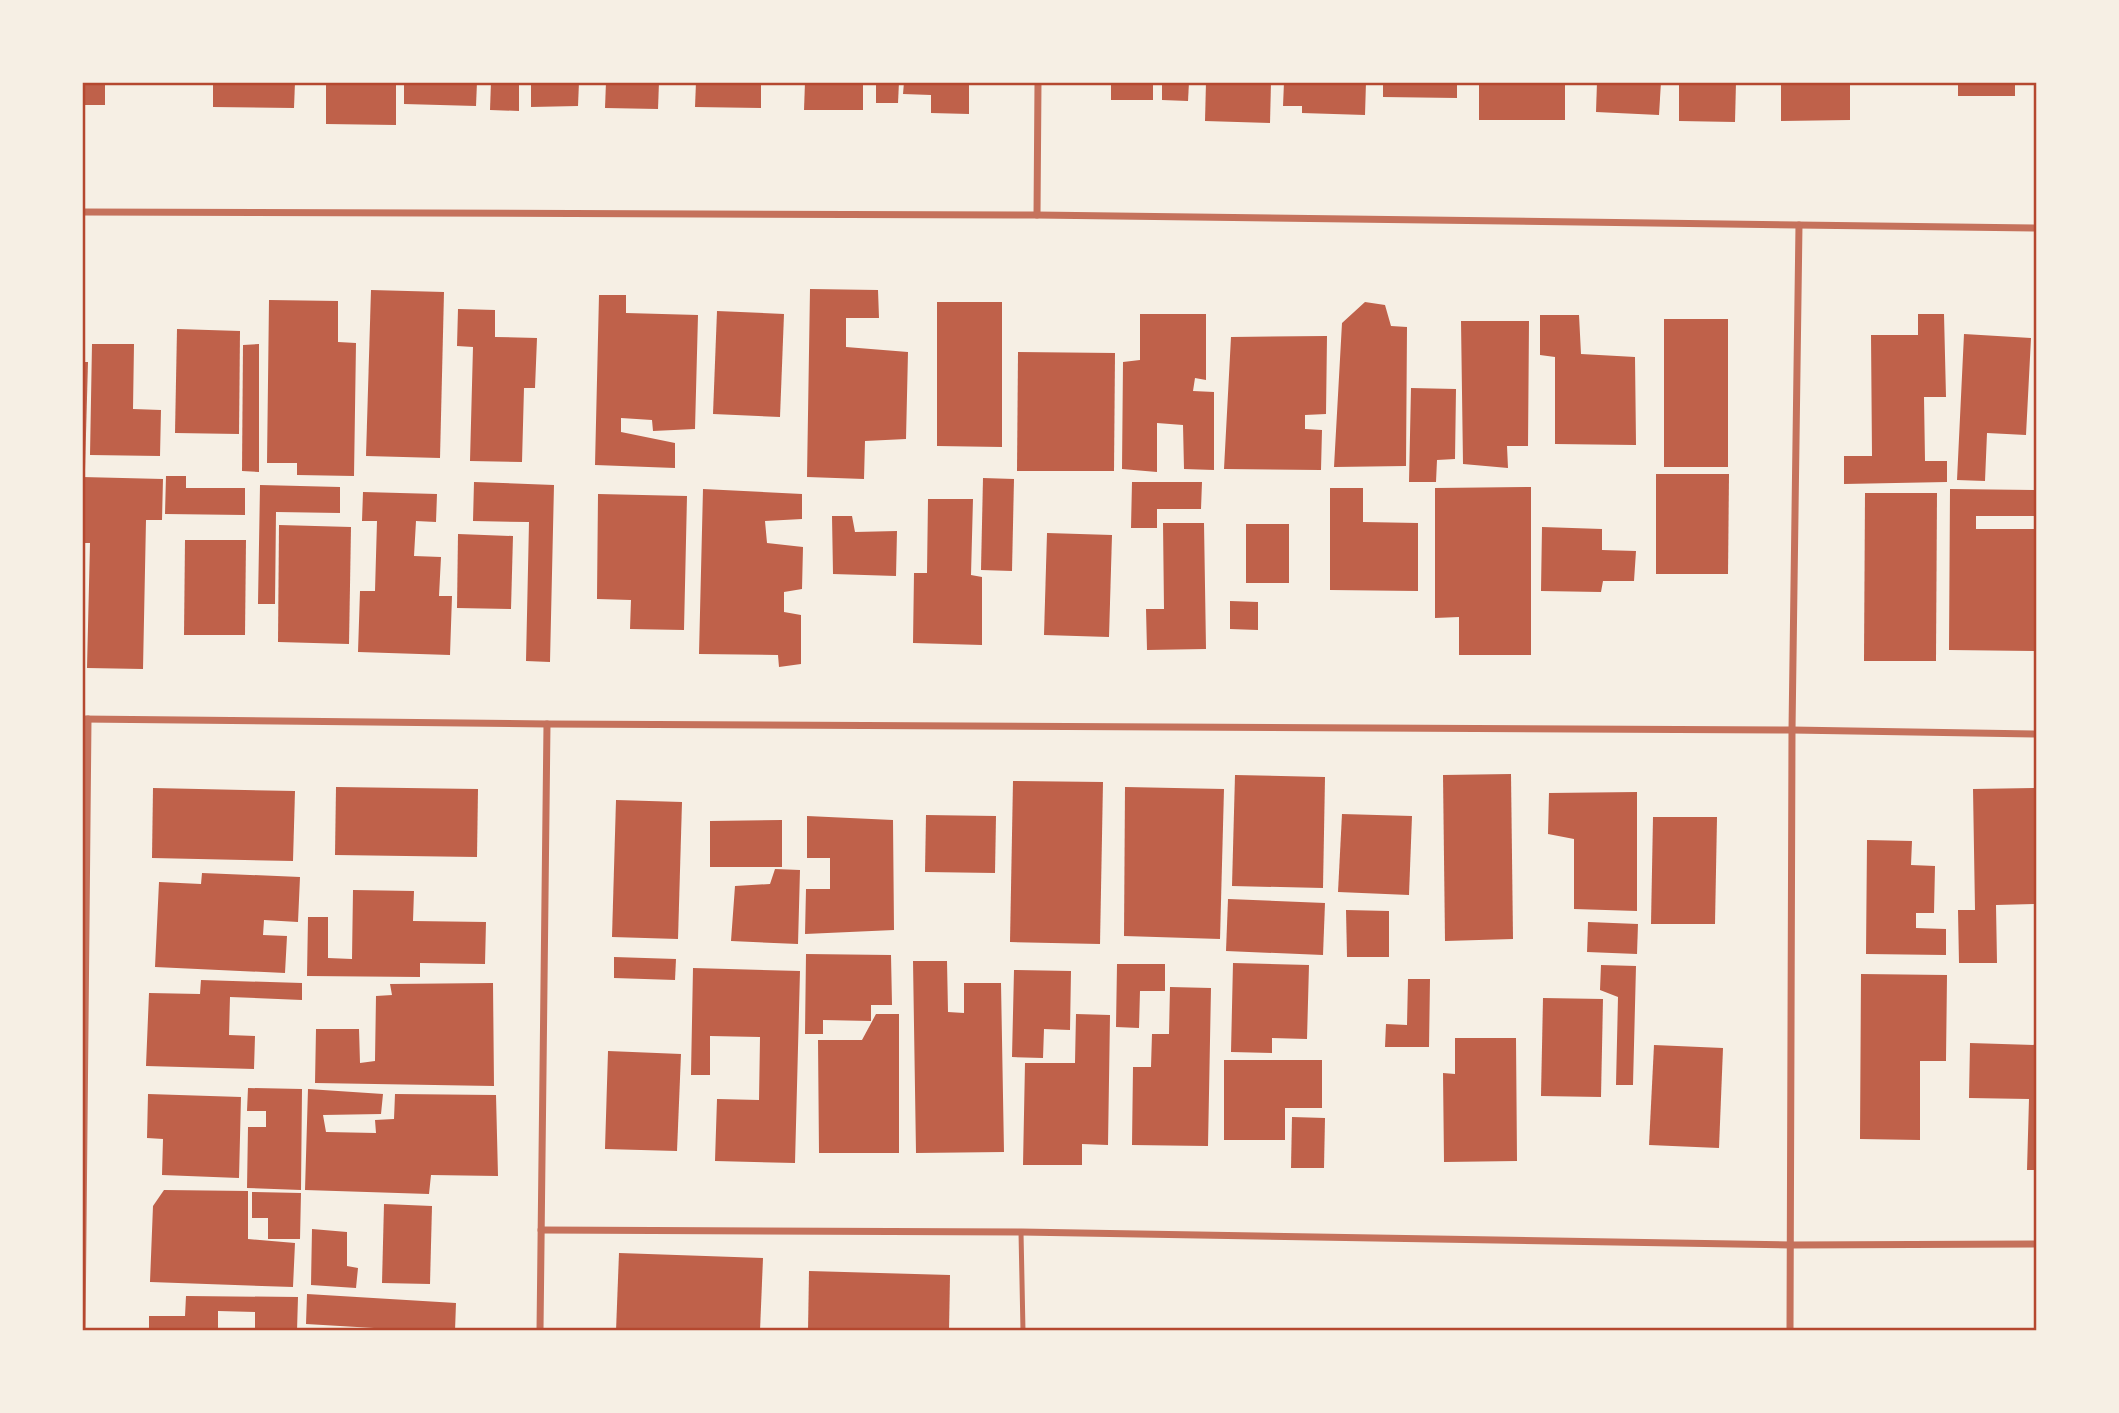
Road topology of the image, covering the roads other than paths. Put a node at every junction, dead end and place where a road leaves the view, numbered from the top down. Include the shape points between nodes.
1 (1038, 82) edge
2 (82, 212) edge
3 (1037, 215) junction
4 (1799, 225) junction
5 (2037, 228) edge
6 (85, 719) edge
7 (547, 724) junction
8 (1791, 730) junction
9 (2037, 734) edge
10 (541, 1230) junction
11 (1021, 1232) junction
12 (2037, 1244) edge
13 (1791, 1245) junction
14 (82, 1331) edge
15 (540, 1331) edge
16 (1023, 1331) edge
17 (1790, 1331) edge

1 - 3 street
2 - 3 street
3 - 4 street
4 - 5 street
4 - 8 street
6 - 7 street
6 - 14 street
7 - 8 street
7 - 10 street
8 - 9 street
8 - 13 street
10 - 11 street
10 - 15 street
11 - 13 street
11 - 16 lane
12 - 13 street
13 - 17 street

